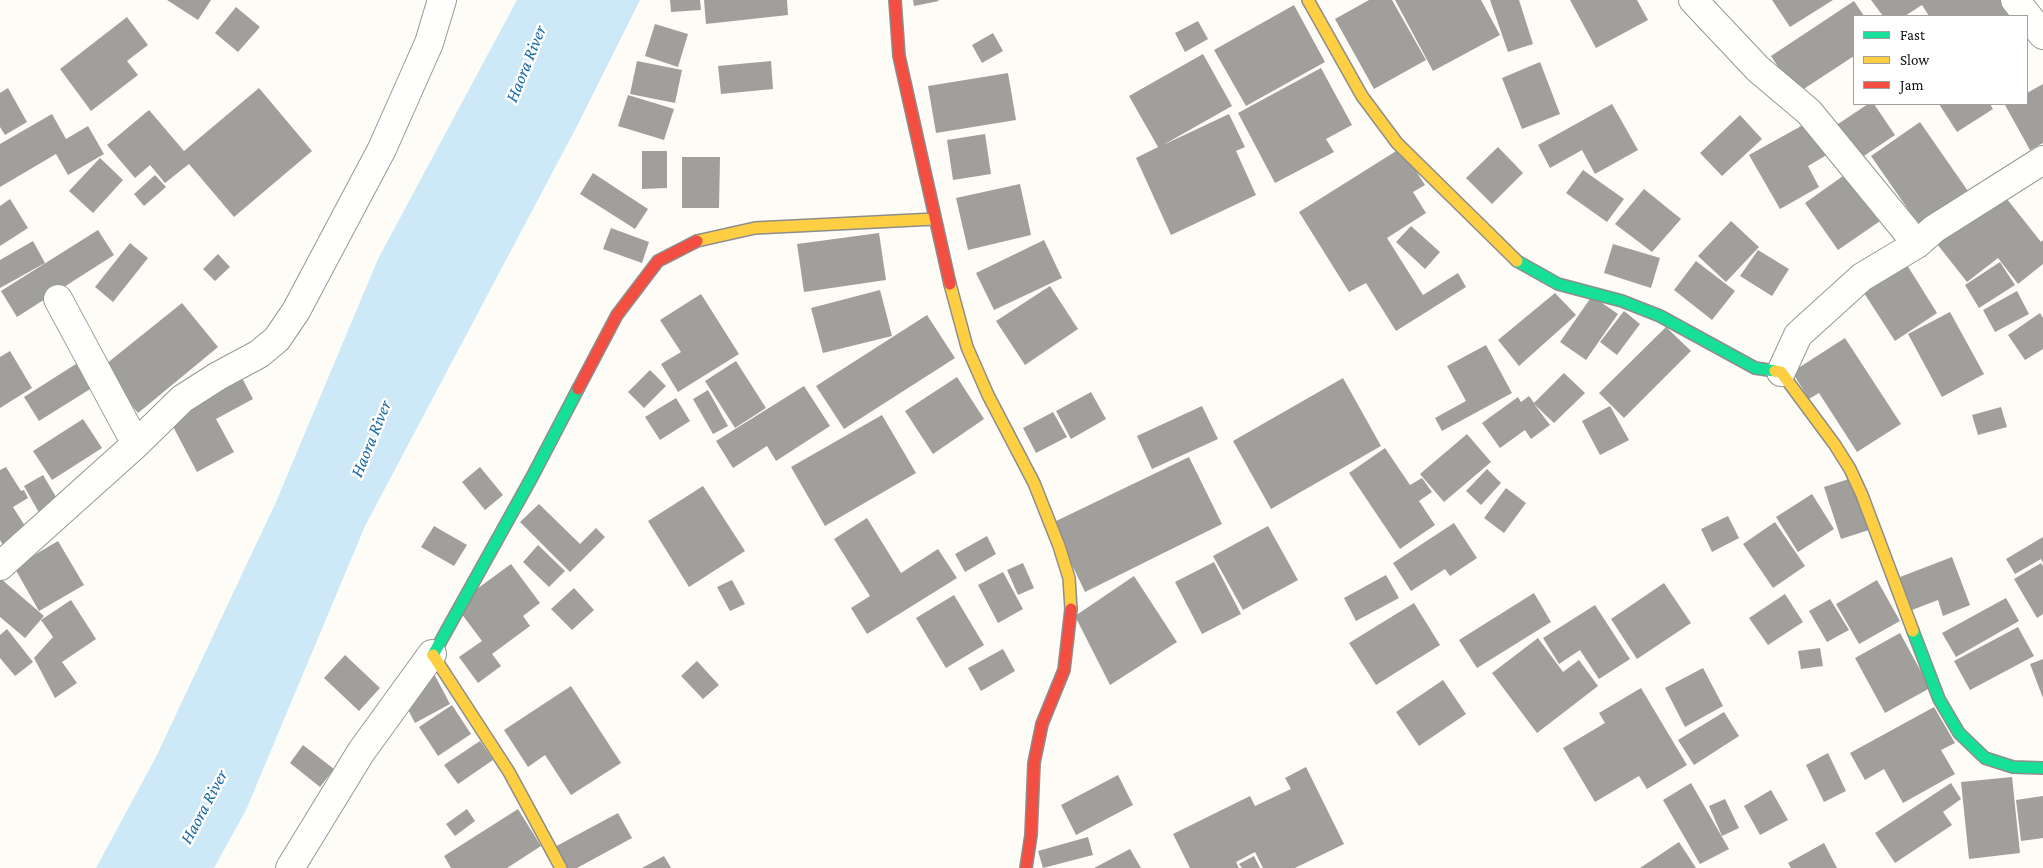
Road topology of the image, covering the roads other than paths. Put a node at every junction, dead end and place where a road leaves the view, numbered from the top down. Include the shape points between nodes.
1 (442, 0) edge
2 (895, 0) edge
3 (1308, 0) edge
4 (1693, 0) edge
5 (2015, 0) edge
6 (2027, 15) edge
7 (2028, 16) edge
8 (2043, 35) edge
9 (2043, 160) edge
10 (935, 219) junction
11 (1917, 244) junction
12 (58, 299) dead end
13 (1781, 372) junction
14 (136, 444) junction
15 (0, 566) edge
16 (432, 654) junction
17 (2043, 768) edge
18 (290, 868) edge
19 (561, 868) edge
20 (1026, 868) edge

1 - 14 street via 429,42 382,149 296,311 277,338 260,354 182,399
2 - 10 street via 899,56
3 - 13 street via 1362,96 1398,143 1519,262 1558,284 1622,301 1660,316 1754,368
4 - 11 street via 1758,69 1809,112
5 - 6 street
7 - 8 street
9 - 11 street via 1934,229
10 - 16 street via 755,228 696,241 658,261 618,316
10 - 20 street via 967,347 1034,483 1069,578 1071,613 1064,670 1042,724 1034,763
11 - 13 street via 1862,277 1798,335
12 - 14 street
13 - 17 street via 1850,469 1939,699 1958,733 1984,758 2013,767
14 - 15 street
16 - 18 street via 361,752
16 - 19 street via 509,772

